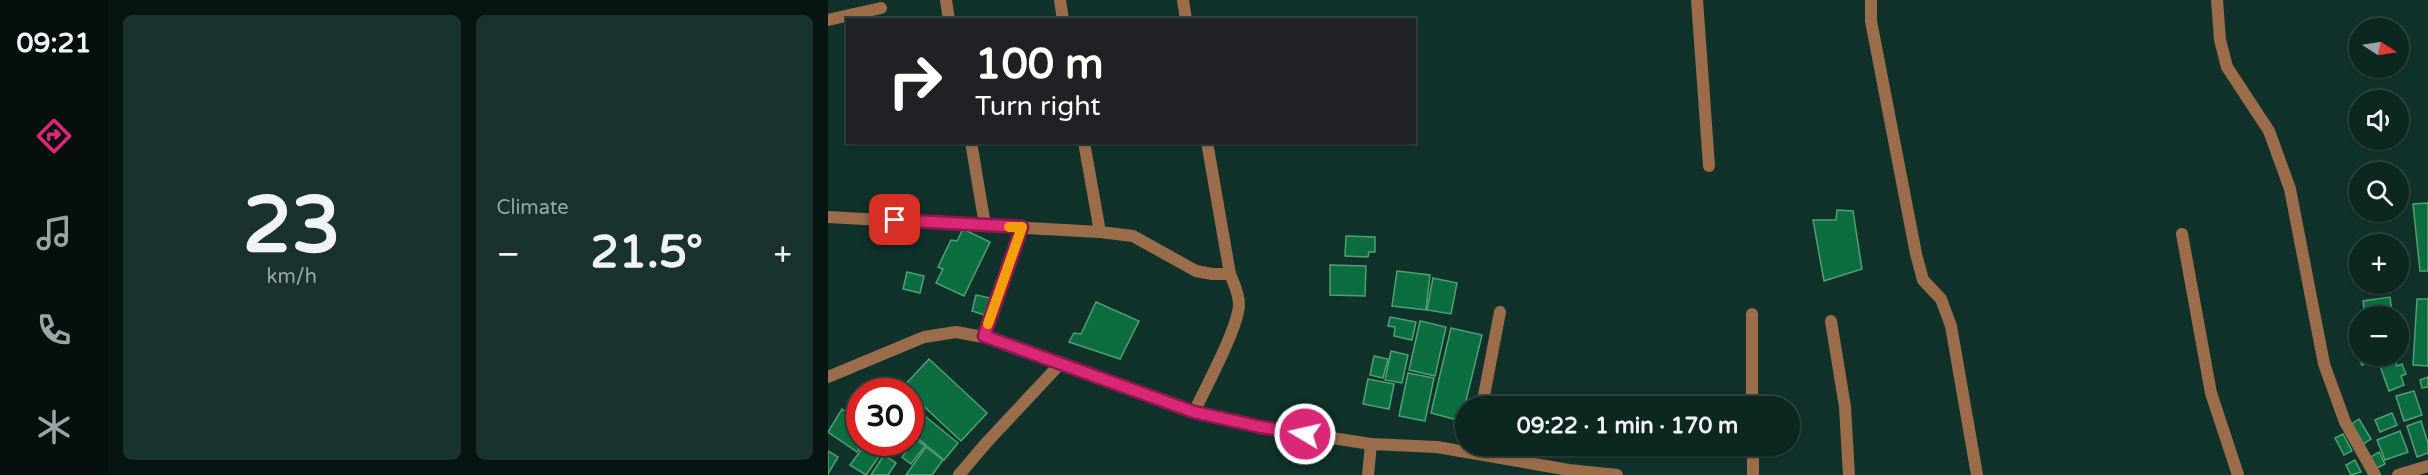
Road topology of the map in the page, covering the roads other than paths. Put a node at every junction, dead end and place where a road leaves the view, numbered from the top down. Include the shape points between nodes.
1 (946, 0) edge
2 (1060, 0) edge
3 (1183, 0) edge
4 (1697, 0) edge
5 (1871, 0) edge
6 (2217, 0) edge
7 (881, 8) dead end
8 (950, 18) edge
9 (1063, 18) edge
10 (1186, 18) edge
11 (828, 20) edge
12 (970, 144) edge
13 (1084, 144) edge
14 (1207, 144) edge
15 (1709, 166) dead end
16 (828, 217) edge
17 (985, 225) junction
18 (1022, 227) junction
19 (1100, 232) junction
20 (2182, 234) dead end
21 (1230, 274) junction
22 (1500, 312) dead end
23 (1752, 314) dead end
24 (1831, 321) dead end
25 (984, 336) junction
26 (1061, 363) junction
27 (828, 376) edge
28 (1484, 396) edge
29 (1752, 396) edge
30 (1194, 412) junction
31 (1371, 444) junction
32 (1455, 448) edge
33 (1506, 456) edge
34 (1753, 456) edge
35 (2428, 466) edge
36 (959, 475) edge
37 (1368, 475) edge
38 (1617, 475) edge
39 (1753, 475) edge
40 (1849, 475) edge
41 (1977, 475) edge
42 (2238, 475) edge
43 (2375, 475) edge
44 (2398, 475) edge

1 - 8 street
2 - 9 street
3 - 10 street
4 - 15 street
5 - 41 street via 1871,21 1916,254 1923,280 1941,299 1951,326
6 - 43 street via 2227,67 2269,131 2290,189 2324,364 2345,422
7 - 11 street
12 - 17 street
13 - 19 street
14 - 21 street
16 - 17 street
17 - 18 street
18 - 19 street
18 - 25 street
19 - 21 street via 1132,236 1196,271
20 - 42 street via 2211,393
21 - 30 street via 1238,292 1237,316
22 - 28 street
23 - 29 street
24 - 40 street via 1845,407
25 - 26 street
25 - 27 street via 956,332 924,337
26 - 30 street
26 - 36 street
30 - 31 street
31 - 32 street
31 - 37 street
33 - 38 street via 1569,470
34 - 39 street
35 - 44 street

